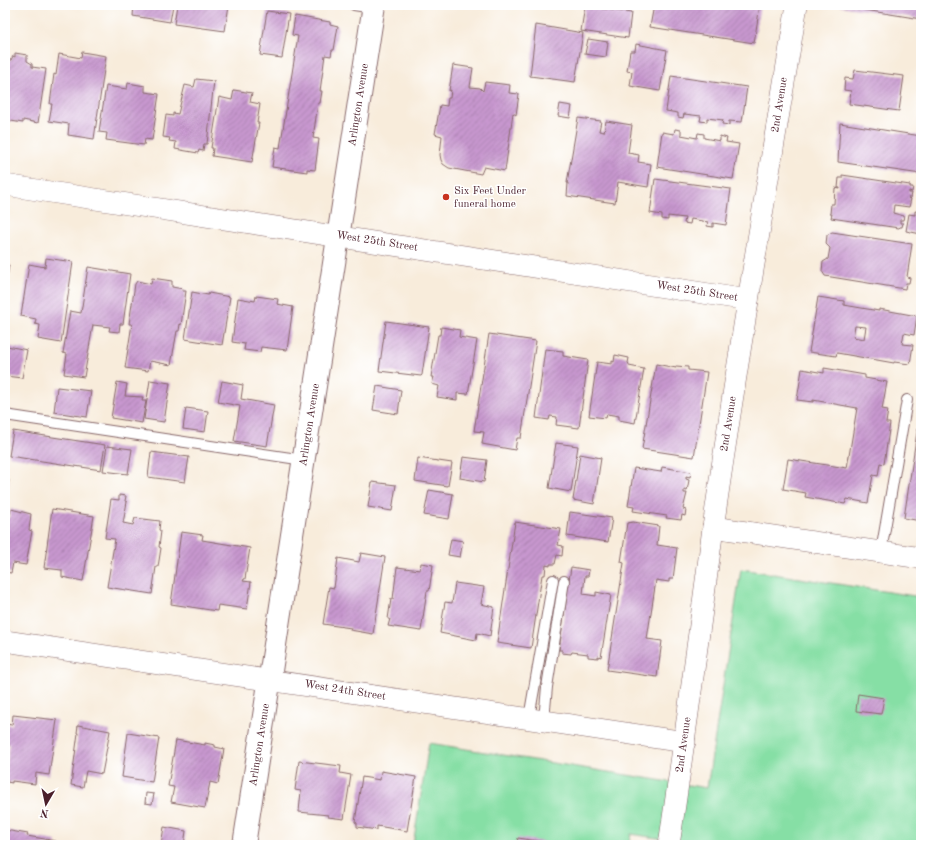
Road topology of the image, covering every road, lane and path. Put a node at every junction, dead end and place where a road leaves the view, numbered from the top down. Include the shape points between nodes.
1 (797, 5) edge
2 (367, 6) edge
3 (5, 185) edge
4 (339, 236) junction
5 (748, 300) junction
6 (907, 400) dead end
7 (5, 415) edge
8 (304, 460) junction
9 (714, 527) junction
10 (881, 552) junction
11 (921, 558) edge
12 (5, 640) edge
13 (270, 680) junction
14 (536, 719) junction
15 (685, 742) junction
16 (244, 845) edge
17 (669, 845) edge

1 - 5 street, 2nd Avenue
2 - 4 main road, Arlington Avenue
3 - 4 street, West 25th Street
4 - 5 street, West 25th Street
4 - 8 main road, Arlington Avenue
5 - 9 street, 2nd Avenue
6 - 10 lane
7 - 8 lane
8 - 13 main road, Arlington Avenue
9 - 10 street
9 - 15 street, 2nd Avenue
10 - 11 street
12 - 13 street, West 24th Street
13 - 14 street, West 24th Street
13 - 16 main road, Arlington Avenue
14 - 14 lane via 559,580 548,687
14 - 15 street, West 24th Street
15 - 17 street, 2nd Avenue

